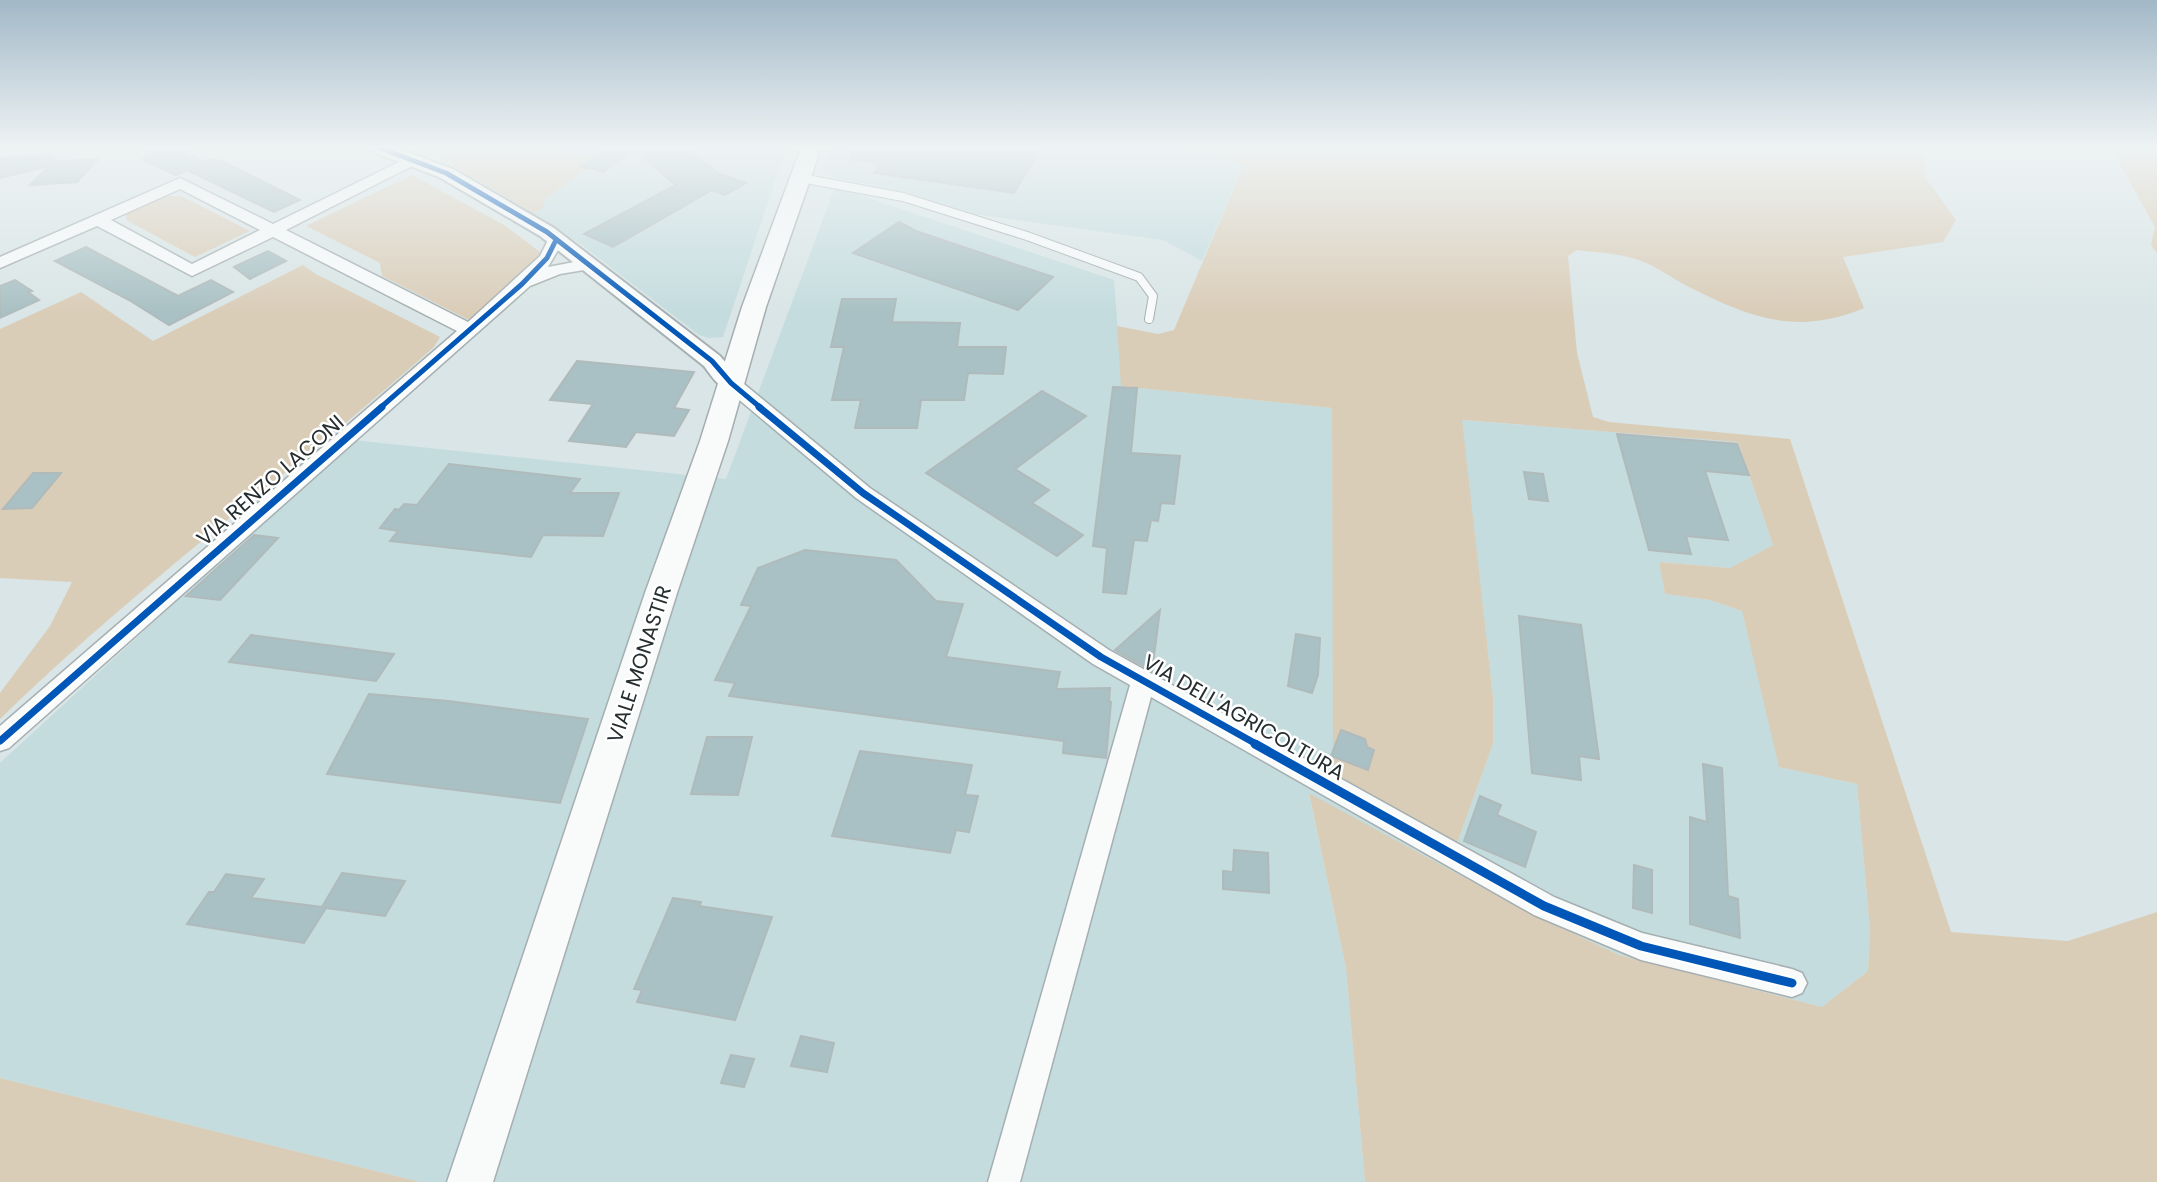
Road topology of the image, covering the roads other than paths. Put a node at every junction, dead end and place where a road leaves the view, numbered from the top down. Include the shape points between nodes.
1 (134, 203) edge
2 (221, 203) edge
3 (328, 203) edge
4 (501, 203) edge
5 (792, 203) edge
6 (923, 203) edge
7 (97, 219) junction
8 (275, 230) junction
9 (556, 240) junction
10 (0, 263) edge
11 (590, 264) junction
12 (522, 284) junction
13 (1149, 318) dead end
14 (468, 330) junction
15 (731, 383) junction
16 (1143, 681) junction
17 (0, 741) edge
18 (1792, 983) dead end
19 (470, 1182) edge
20 (1004, 1182) edge

1 - 7 street
2 - 8 street
3 - 8 street
4 - 9 street
5 - 15 main road, VIALE MONASTIR
6 - 13 lane via 1139,277 1153,296
7 - 8 street via 192,271
7 - 10 street
8 - 14 street
9 - 11 street
9 - 12 street, VIA RENZO LACONI via 547,258
11 - 12 street, VIA RENZO LACONI via 556,270
11 - 15 street via 712,361
12 - 14 street, VIA RENZO LACONI
14 - 17 street, VIA RENZO LACONI
15 - 16 street, VIA DELL'AGRICOLTURA via 873,501
15 - 19 main road, VIALE MONASTIR
16 - 18 street, VIA DELL'AGRICOLTURA via 1544,906 1642,946
16 - 20 street

